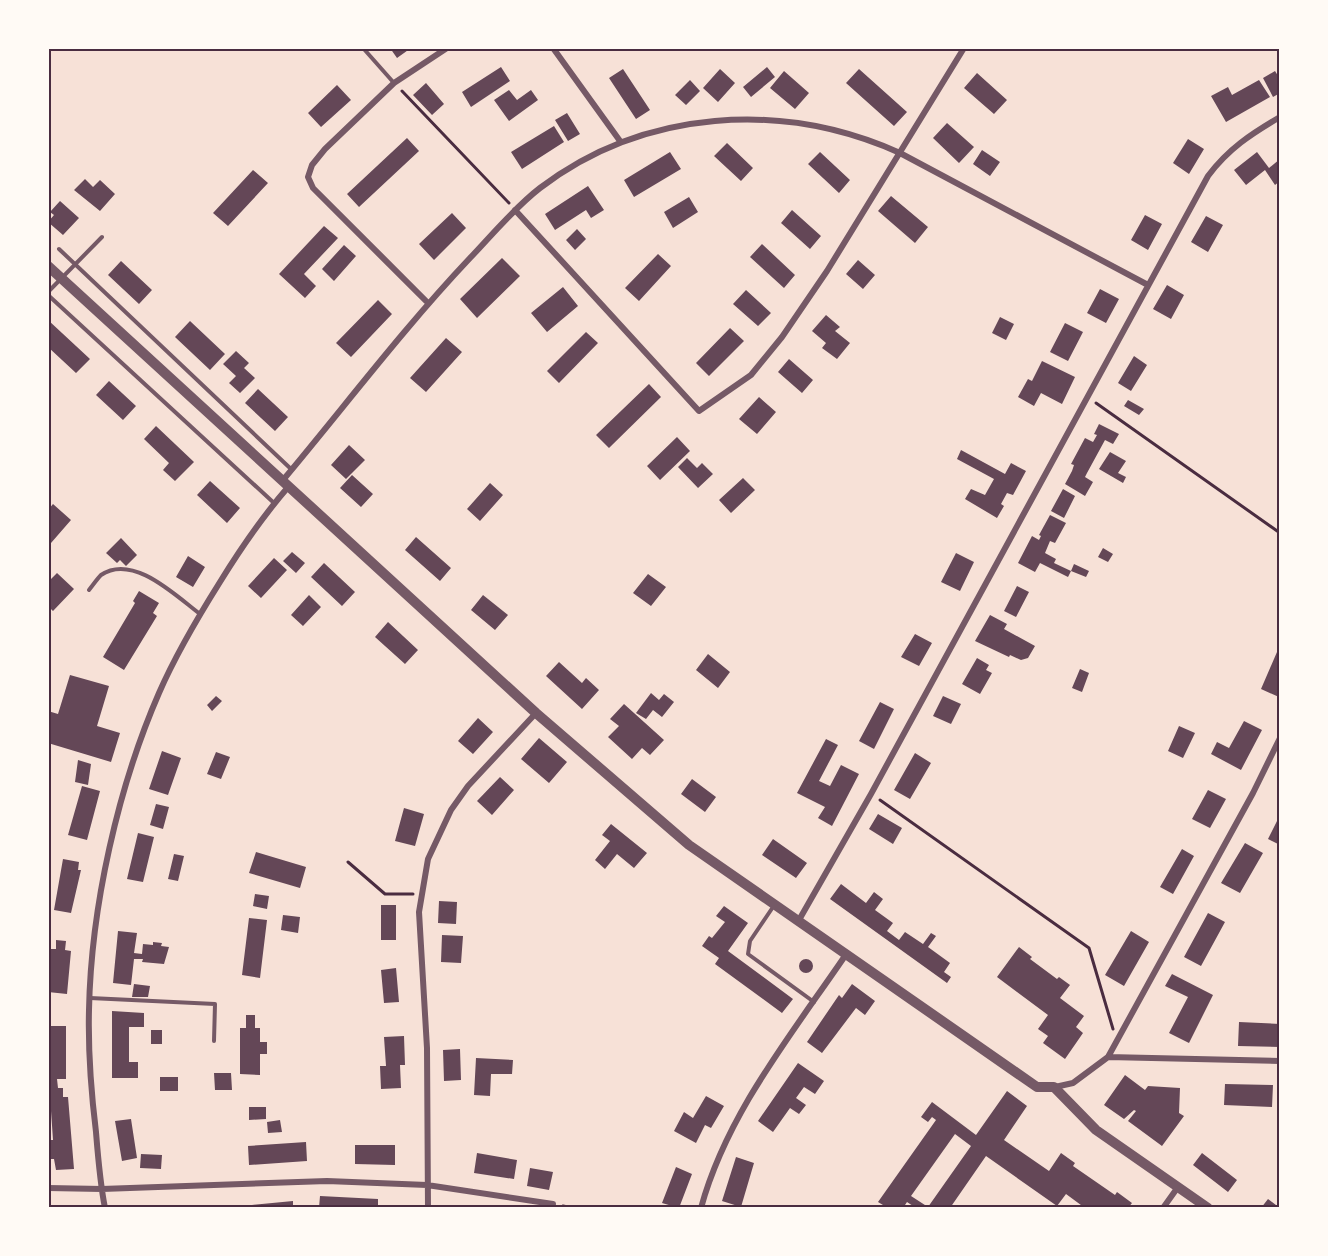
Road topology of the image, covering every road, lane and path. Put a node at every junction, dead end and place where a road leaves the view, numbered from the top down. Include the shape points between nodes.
1 (363, 48) edge
2 (447, 48) edge
3 (553, 48) edge
4 (964, 48) edge
5 (394, 83) junction
6 (1280, 117) edge
7 (621, 141) junction
8 (900, 153) junction
9 (515, 210) junction
10 (102, 237) dead end
11 (58, 249) dead end
12 (76, 265) junction
13 (48, 266) edge
14 (63, 279) junction
15 (1148, 285) junction
16 (48, 294) edge
17 (428, 303) junction
18 (1088, 397) junction
19 (292, 470) junction
20 (286, 483) junction
21 (274, 503) junction
22 (1280, 533) edge
23 (89, 590) dead end
24 (200, 614) junction
25 (536, 713) junction
26 (1280, 738) edge
27 (871, 794) junction
28 (348, 862) dead end
29 (421, 894) junction
30 (775, 904) junction
31 (799, 921) junction
32 (847, 953) junction
33 (90, 998) junction
34 (814, 1002) junction
35 (1121, 1034) junction
36 (214, 1041) dead end
37 (1108, 1058) junction
38 (1280, 1061) edge
39 (1054, 1088) junction
40 (427, 1185) junction
41 (1178, 1187) junction
42 (48, 1188) edge
43 (102, 1189) junction
44 (553, 1204) dead end
45 (105, 1208) edge
46 (428, 1208) edge
47 (700, 1208) edge
48 (1163, 1208) edge
49 (1208, 1208) edge

1 - 5 lane
2 - 5 street
3 - 7 street
4 - 8 street
5 - 9 path
5 - 17 street via 325,149 308,177 313,188
6 - 15 street via 1244,138 1220,160
7 - 8 street via 714,120 753,119 837,130
7 - 9 street via 577,163
8 - 9 street via 782,337 751,375 699,411
8 - 15 street
9 - 17 street
10 - 12 lane
11 - 12 lane
12 - 14 lane
12 - 19 lane
13 - 14 street
14 - 16 lane
14 - 20 street
15 - 18 street
16 - 21 lane
17 - 19 street
18 - 22 path
18 - 27 street
19 - 20 street
20 - 21 street
20 - 25 street
21 - 24 street
23 - 24 lane via 101,575 118,569 133,571 148,576
24 - 33 street via 159,693 118,815 99,912
25 - 29 street via 468,786 451,810 428,860
25 - 30 street via 689,845
26 - 35 street
27 - 31 street
27 - 35 path via 1089,948 1112,1029
28 - 29 path via 385,894
29 - 40 street via 419,941 428,1048
30 - 31 street
30 - 34 lane via 750,941 748,954
31 - 32 street
32 - 34 street
32 - 39 street via 1037,1088
33 - 36 lane via 215,1004
33 - 43 street via 91,1085
34 - 47 street via 745,1104
35 - 37 street
37 - 38 street
37 - 39 street via 1073,1083
39 - 41 street via 1096,1131
40 - 43 street via 327,1181
40 - 44 street
40 - 46 street
41 - 48 street
41 - 49 street
42 - 43 street
43 - 45 street

